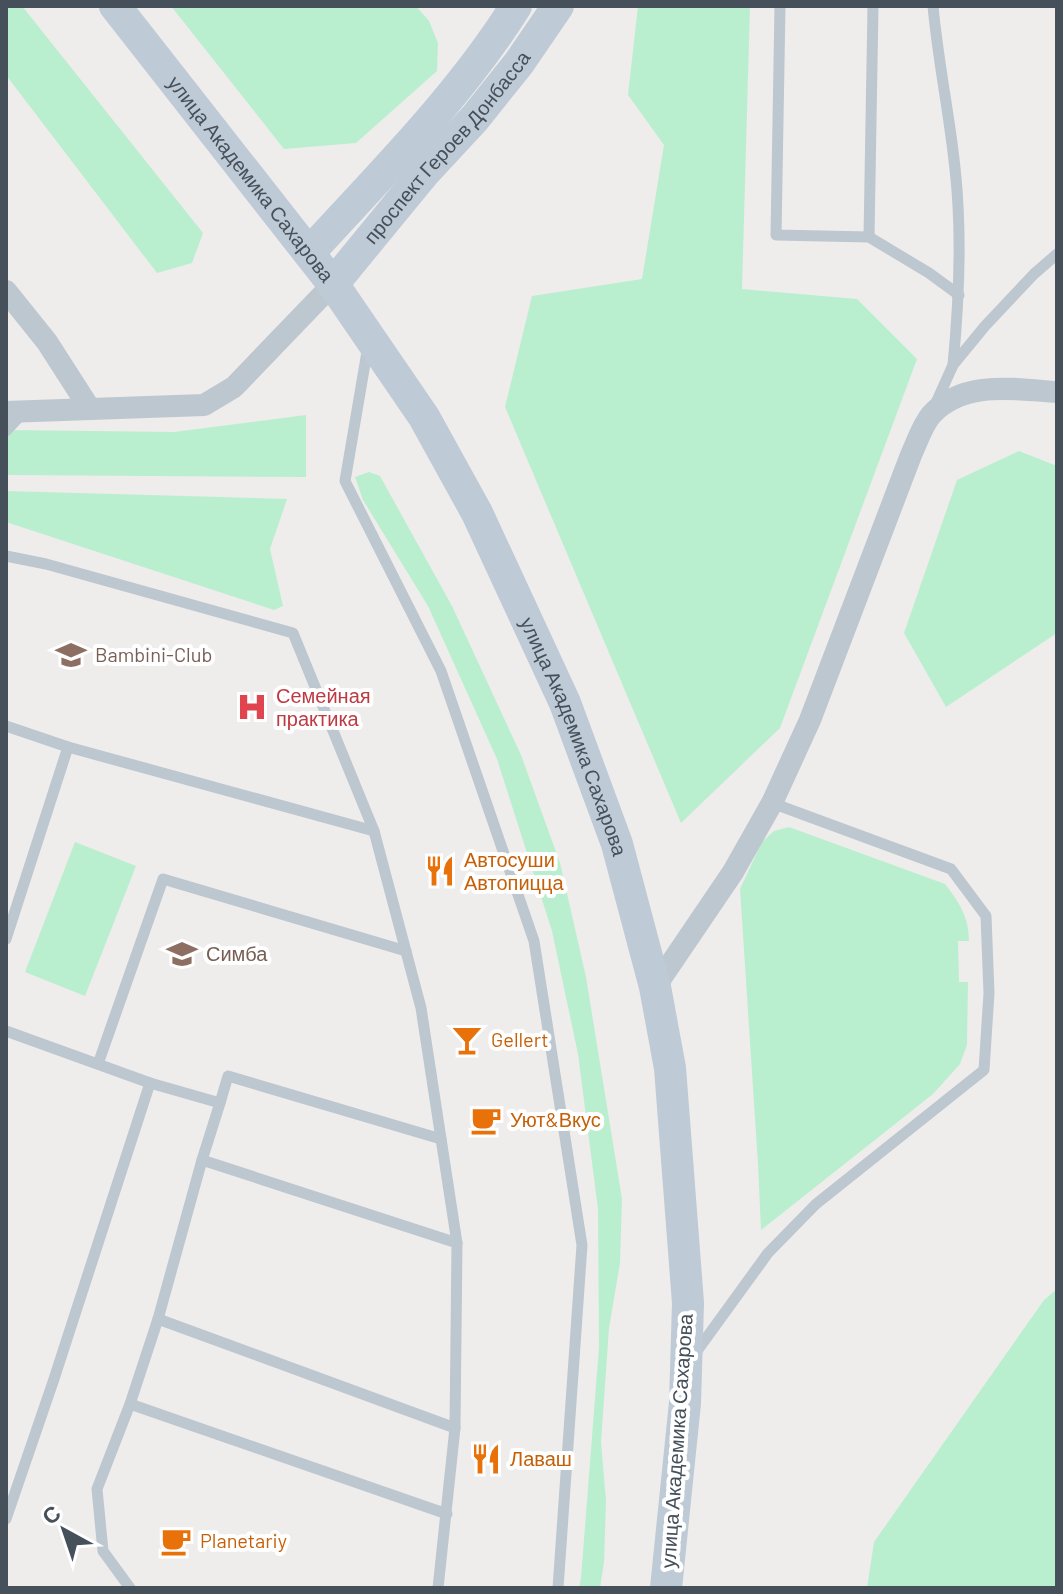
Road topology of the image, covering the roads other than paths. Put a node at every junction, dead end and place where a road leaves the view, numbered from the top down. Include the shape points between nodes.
1 (115, 6) edge
2 (516, 6) edge
3 (558, 6) edge
4 (780, 6) edge
5 (873, 6) edge
6 (933, 6) edge
7 (869, 237) junction
8 (309, 253) junction
9 (1057, 254) edge
10 (333, 284) junction
11 (6, 291) edge
12 (959, 295) junction
13 (369, 337) junction
14 (953, 365) junction
15 (1057, 392) edge
16 (90, 409) junction
17 (15, 412) edge
18 (930, 417) junction
19 (6, 431) edge
20 (6, 556) edge
21 (6, 726) edge
22 (68, 747) junction
23 (772, 803) junction
24 (374, 831) junction
25 (6, 939) edge
26 (406, 951) junction
27 (655, 987) junction
28 (6, 1031) edge
29 (98, 1064) junction
30 (150, 1083) junction
31 (220, 1103) junction
32 (441, 1139) junction
33 (202, 1160) junction
34 (457, 1243) junction
35 (158, 1319) junction
36 (686, 1365) junction
37 (130, 1404) junction
38 (455, 1428) junction
39 (447, 1514) junction
40 (6, 1519) edge
41 (130, 1588) edge
42 (438, 1588) edge
43 (558, 1588) edge
44 (666, 1588) edge

1 - 8 main road, улица Академика Сахарова
2 - 8 main road, проспект Героев Донбасса via 448,98
3 - 10 main road, проспект Героев Донбасса via 475,118
4 - 7 lane via 776,235
5 - 7 lane
6 - 12 lane via 958,205
7 - 12 lane
8 - 10 main road, улица Академика Сахарова
9 - 14 lane via 1014,294
10 - 13 main road, улица Академика Сахарова
10 - 16 street via 234,387 204,405
11 - 16 street
12 - 14 lane
13 - 27 main road, улица Академика Сахарова via 424,417 477,513 565,703 617,844
13 - 43 lane via 345,481 441,671 534,941 582,1245
14 - 18 lane
15 - 18 street via 995,388 953,397
16 - 17 street
17 - 19 lane
18 - 23 street
20 - 24 lane via 293,633
21 - 22 lane
22 - 24 lane
22 - 25 lane
23 - 27 street via 733,872
23 - 36 lane via 951,869 986,916 984,1070 816,1204 768,1253
24 - 26 lane
26 - 29 lane via 163,879
26 - 32 lane via 421,1008
27 - 36 main road, улица Академика Сахарова via 670,1068 688,1303
28 - 29 lane
29 - 30 lane
30 - 31 lane
30 - 40 lane
31 - 32 lane via 228,1076
31 - 33 lane
32 - 34 lane
33 - 34 lane
33 - 35 lane
34 - 38 lane
35 - 37 lane
35 - 38 lane
36 - 44 main road, улица Академика Сахарова
37 - 39 lane
37 - 41 lane via 97,1489 103,1551
38 - 39 lane
39 - 42 lane

